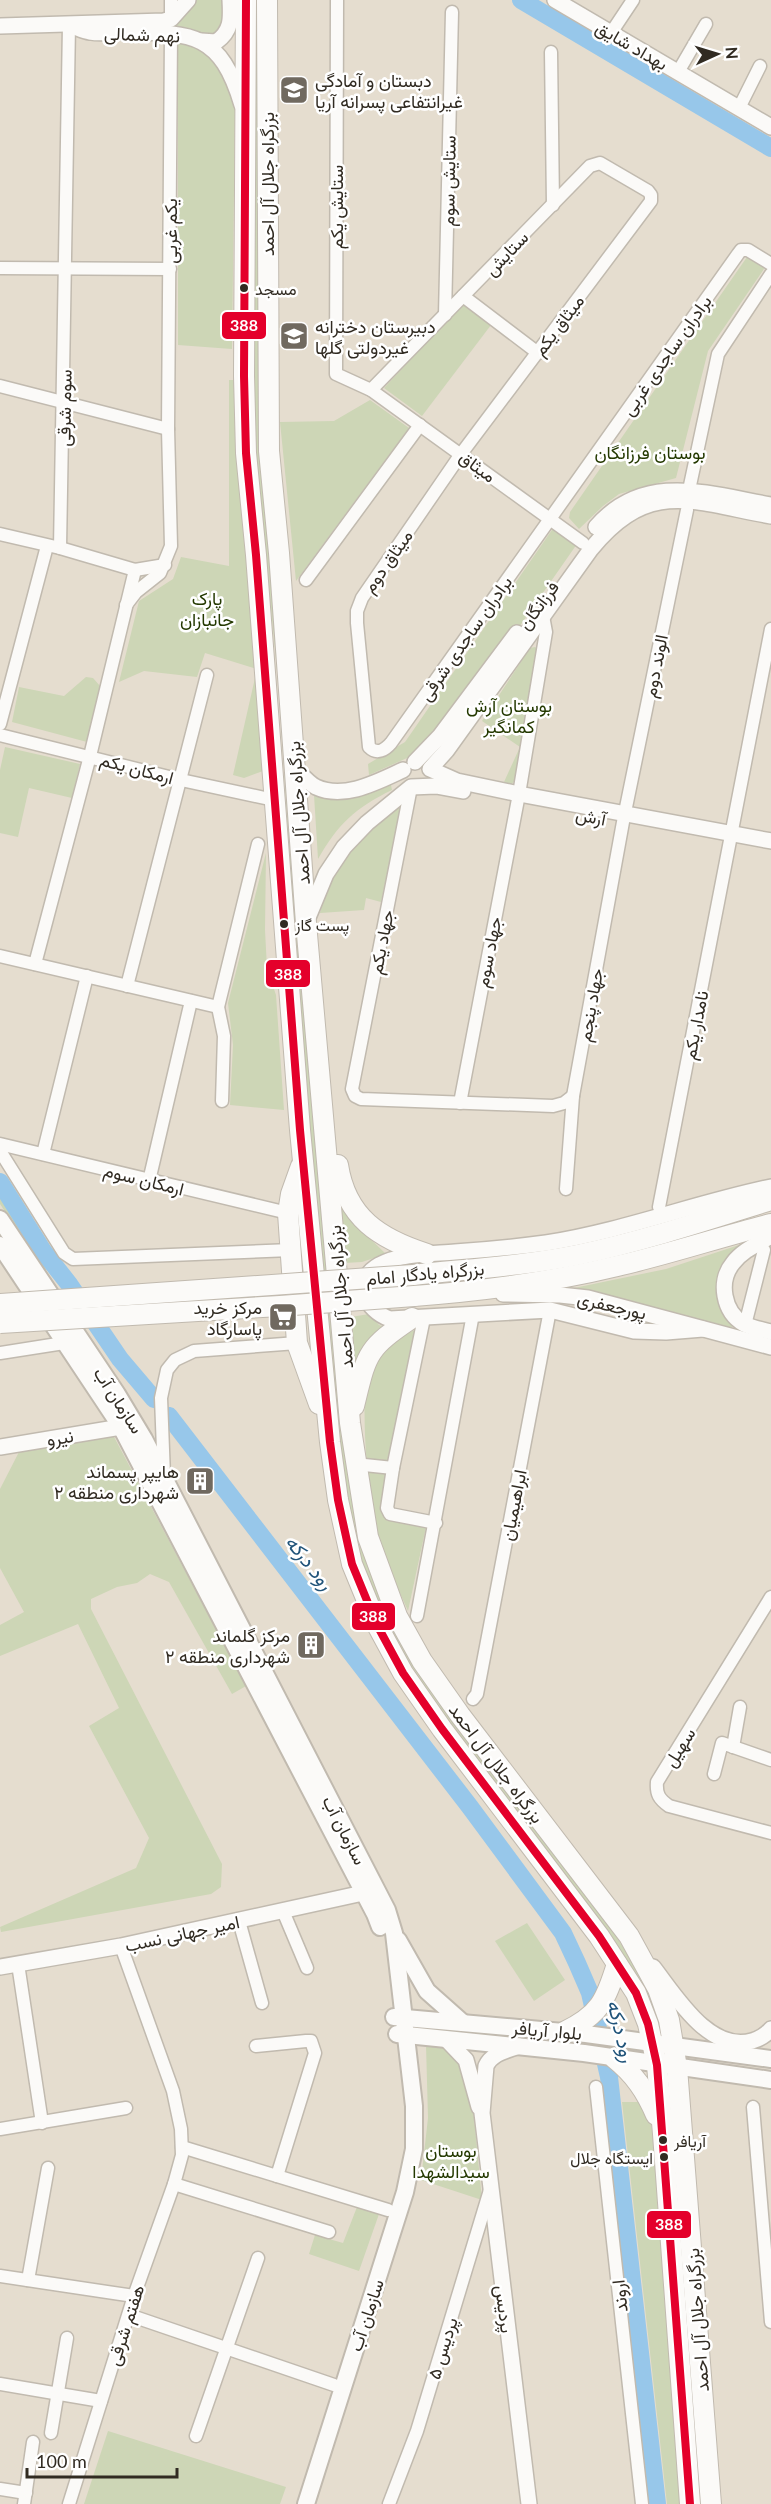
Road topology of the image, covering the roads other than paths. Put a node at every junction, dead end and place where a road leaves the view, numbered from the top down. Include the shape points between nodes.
1 (171, 0) edge
2 (188, 0) edge
3 (230, 0) edge
4 (246, 0) edge
5 (267, 0) edge
6 (337, 0) edge
7 (555, 0) edge
8 (633, 0) edge
9 (452, 12) dead end
10 (706, 24) dead end
11 (69, 25) junction
12 (0, 26) edge
13 (171, 26) junction
14 (611, 33) junction
15 (201, 41) junction
16 (551, 52) dead end
17 (760, 66) dead end
18 (678, 72) junction
19 (739, 108) junction
20 (244, 114) junction
21 (771, 127) edge
22 (651, 195) joint
23 (553, 205) junction
24 (771, 264) edge
25 (0, 268) edge
26 (66, 269) junction
27 (170, 270) junction
28 (771, 274) edge
29 (463, 296) junction
30 (445, 315) junction
31 (538, 352) junction
32 (0, 386) edge
33 (372, 390) junction
34 (64, 402) junction
35 (420, 425) junction
36 (168, 429) junction
37 (461, 454) junction
38 (688, 501) junction
39 (771, 505) edge
40 (771, 516) edge
41 (550, 518) junction
42 (0, 534) edge
43 (47, 546) junction
44 (587, 546) junction
45 (60, 548) junction
46 (165, 565) junction
47 (135, 570) junction
48 (306, 580) dead end
49 (126, 605) junction
50 (539, 613) junction
51 (771, 629) edge
52 (207, 675) dead end
53 (0, 724) edge
54 (0, 735) edge
55 (375, 751) joint
56 (90, 756) junction
57 (409, 766) junction
58 (295, 768) junction
59 (430, 769) junction
60 (182, 780) junction
61 (411, 787) junction
62 (518, 798) junction
63 (274, 800) junction
64 (624, 818) junction
65 (731, 838) junction
66 (771, 841) edge
67 (258, 844) dead end
68 (771, 850) edge
69 (306, 923) junction
70 (0, 956) edge
71 (35, 964) junction
72 (87, 976) junction
73 (127, 986) junction
74 (191, 1001) junction
75 (218, 1007) junction
76 (573, 1096) junction
77 (222, 1101) dead end
78 (322, 1101) junction
79 (460, 1103) junction
80 (0, 1144) edge
81 (0, 1151) edge
82 (43, 1154) junction
83 (303, 1161) junction
84 (149, 1181) junction
85 (771, 1187) edge
86 (566, 1189) dead end
87 (771, 1200) edge
88 (659, 1207) dead end
89 (288, 1213) junction
90 (771, 1224) edge
91 (2, 1230) edge
92 (767, 1243) edge
93 (291, 1250) junction
94 (427, 1254) junction
95 (449, 1293) junction
96 (0, 1304) edge
97 (550, 1310) junction
98 (473, 1314) junction
99 (418, 1318) junction
100 (0, 1323) edge
101 (745, 1325) junction
102 (703, 1329) junction
103 (771, 1332) edge
104 (297, 1343) junction
105 (71, 1346) junction
106 (771, 1347) edge
107 (0, 1353) edge
108 (350, 1423) junction
109 (121, 1427) junction
110 (328, 1431) junction
111 (0, 1447) edge
112 (356, 1464) junction
113 (393, 1468) junction
114 (165, 1480) junction
115 (436, 1522) junction
116 (771, 1597) edge
117 (417, 1616) dead end
118 (473, 1699) dead end
119 (740, 1707) dead end
120 (727, 1745) junction
121 (771, 1760) edge
122 (714, 1774) dead end
123 (771, 1833) edge
124 (570, 1860) junction
125 (550, 1873) junction
126 (370, 1892) junction
127 (283, 1911) junction
128 (239, 1921) junction
129 (394, 1933) junction
130 (629, 1936) junction
131 (121, 1947) junction
132 (18, 1964) junction
133 (617, 1964) junction
134 (0, 1967) edge
135 (308, 1968) dead end
136 (262, 2003) dead end
137 (398, 2018) junction
138 (463, 2023) junction
139 (586, 2027) junction
140 (771, 2029) edge
141 (564, 2032) joint
142 (401, 2035) junction
143 (438, 2038) junction
144 (653, 2043) junction
145 (256, 2046) dead end
146 (519, 2046) junction
147 (675, 2046) junction
148 (614, 2058) junction
149 (771, 2059) edge
150 (410, 2065) junction
151 (657, 2065) junction
152 (678, 2068) junction
153 (771, 2080) edge
154 (596, 2087) dead end
155 (753, 2107) dead end
156 (126, 2108) dead end
157 (482, 2113) junction
158 (42, 2123) junction
159 (0, 2129) edge
160 (663, 2134) junction
161 (182, 2147) junction
162 (48, 2168) dead end
163 (277, 2176) junction
164 (174, 2184) junction
165 (490, 2190) junction
166 (388, 2210) junction
167 (329, 2232) dead end
168 (258, 2258) dead end
169 (0, 2276) edge
170 (28, 2280) junction
171 (134, 2296) junction
172 (129, 2315) junction
173 (771, 2322) edge
174 (67, 2338) dead end
175 (228, 2350) junction
176 (0, 2384) edge
177 (334, 2385) junction
178 (58, 2394) junction
179 (101, 2401) junction
180 (51, 2433) dead end
181 (196, 2436) dead end
182 (33, 2442) dead end
183 (0, 2489) edge
184 (25, 2499) edge
185 (69, 2504) edge
186 (296, 2504) edge
187 (306, 2504) edge
188 (389, 2504) edge
189 (529, 2504) edge
190 (642, 2504) edge
191 (690, 2504) edge
192 (711, 2504) edge

1 - 13 street, یکم غربی
2 - 13 street, نهم شمالی
3 - 15 street via 228,30 216,42
4 - 20 highway, بزرگراه جلال آل احمد
5 - 58 highway, بزرگراه جلال آل احمد via 269,451
6 - 33 street, ستایش یکم via 335,369 338,377
7 - 14 street, بهداد شایق
8 - 14 street
9 - 30 street, ستایش سوم
10 - 18 street
11 - 12 street, نهم شمالی
11 - 13 street, نهم شمالی via 164,21
11 - 26 street, سوم شرقی
13 - 15 street, نهم شمالی
13 - 27 street, یکم غربی
14 - 18 street, بهداد شایق
15 - 20 street, نهم شمالی via 230,74
16 - 23 street
17 - 19 street
18 - 19 street, بهداد شایق
19 - 21 street, بهداد شایق
20 - 63 highway, بزرگراه جلال آل احمد via 246,453
22 - 23 street, ستایش via 600,163
22 - 31 street, میثاق یکم via 651,201
23 - 29 street, ستایش
24 - 41 street, برادران ساجدی غربی via 741,250
25 - 26 street
26 - 27 street
26 - 34 street, سوم شرقی
27 - 36 street, یکم غربی
28 - 38 street, الوند دوم via 718,354
29 - 30 street, ستایش
29 - 31 street
30 - 33 street, ستایش
31 - 37 street, میثاق یکم
32 - 34 street
33 - 35 street, میثاق
34 - 36 street
34 - 45 street, سوم شرقی
35 - 37 street, میثاق
35 - 48 street
36 - 46 street, یکم غربی via 171,546
37 - 41 street, میثاق
37 - 55 street, میثاق دوم via 362,598 357,611 369,747
38 - 39 street
38 - 40 street
38 - 44 street, فرزانگان via 659,501 639,507
38 - 64 street, الوند دوم
41 - 44 street, میثاق
41 - 55 street, برادران ساجدی شرقی via 391,743 384,750
42 - 43 street
43 - 45 street
43 - 53 street
44 - 50 street, فرزانگان
45 - 47 street
46 - 47 street
46 - 49 street
47 - 49 street
49 - 56 street
50 - 57 street, فرزانگان via 440,735
50 - 59 street, فرزانگان via 447,750
50 - 62 street, جهاد سوم via 546,632
51 - 65 street, نامدار یکم
52 - 60 street
54 - 56 street, ارمکان یکم
56 - 60 street, ارمکان یکم
56 - 71 street
57 - 58 street, فرزانگان via 373,784 337,792 314,786
57 - 59 street, آرش via 425,762
57 - 61 street via 397,778 404,788
58 - 69 highway, بزرگراه جلال آل احمد
59 - 61 street, فرزانگان via 428,776
59 - 62 street, آرش
60 - 63 street, ارمکان یکم
60 - 73 street
61 - 62 street, آرش via 436,786
61 - 69 street via 344,847 326,874
61 - 79 street, جهاد یکم via 352,1089 361,1099
62 - 64 street, آرش
62 - 79 street, جهاد سوم
63 - 83 highway, بزرگراه جلال آل احمد
64 - 65 street, آرش
64 - 76 street, جهاد پنجم
65 - 66 street, آرش
65 - 68 street, آرش
65 - 88 street, نامدار یکم
67 - 75 street
69 - 78 highway, بزرگراه جلال آل احمد
70 - 71 street
71 - 72 street
72 - 73 street
72 - 82 street
73 - 74 street
74 - 75 street
74 - 84 street
75 - 77 street via 224,1036
76 - 79 street via 553,1106
76 - 86 street, جهاد پنجم
78 - 94 highway via 342,1183 354,1210 383,1236
78 - 108 highway, بزرگراه جلال آل احمد
80 - 82 street, ارمکان سوم
81 - 93 street via 64,1253 73,1260
82 - 84 street, ارمکان سوم
83 - 89 highway
83 - 110 highway, بزرگراه جلال آل احمد
84 - 89 street, ارمکان سوم
85 - 94 street via 600,1233 535,1244
87 - 96 highway, بزرگراه یادگار امام, bridge via 658,1235 514,1265
89 - 93 highway
90 - 95 highway, بزرگراه یادگار امام via 616,1266
91 - 105 main road, سازمان آب
92 - 101 street
92 - 101 street via 741,1255 726,1278 727,1304
93 - 104 highway
94 - 99 street via 377,1266 364,1283 365,1297 378,1315 390,1319
95 - 100 highway, بزرگراه یادگار امام, bridge
95 - 102 street, پورجعفری via 560,1294
97 - 98 street
97 - 102 street via 634,1330
97 - 118 street, ابراهیمیان
98 - 99 street
98 - 115 street
99 - 108 highway via 389,1334 370,1352
99 - 113 street
101 - 103 street
102 - 106 street, پورجعفری
104 - 110 highway
104 - 114 street via 194,1351 175,1360 167,1370 162,1398
105 - 107 street
105 - 109 main road, سازمان آب
105 - 114 main road, سازمان آب via 132,1418
108 - 112 highway, بزرگراه جلال آل احمد
109 - 111 street, نیرو
109 - 126 main road, سازمان آب
110 - 125 highway, بزرگراه جلال آل احمد via 352,1564 377,1625 403,1673 442,1729
112 - 113 street
112 - 124 highway, بزرگراه جلال آل احمد via 368,1537 397,1616 422,1661 460,1715
113 - 115 street via 388,1512
114 - 126 main road, سازمان آب
115 - 117 street
116 - 123 street, سهیل via 657,1782 656,1791 669,1806
119 - 120 street
120 - 121 street
120 - 122 street
124 - 125 highway via 569,1869 561,1874
124 - 130 highway, بزرگراه جلال آل احمد
125 - 133 highway, بزرگراه جلال آل احمد
126 - 127 street, امیر جهانی نسب
126 - 129 main road, سازمان آب via 387,1910
126 - 137 main road, سازمان آب via 383,1935
127 - 128 street, امیر جهانی نسب
127 - 135 street
128 - 131 street, امیر جهانی نسب
128 - 136 street
129 - 137 main road, سازمان آب
129 - 138 main road via 427,1991
130 - 140 street via 684,2008 704,2027 730,2042 758,2039
130 - 147 highway, بزرگراه جلال آل احمد via 658,1989
131 - 132 street, امیر جهانی نسب
131 - 161 street, هفتم شرقی via 168,2074 180,2117
132 - 134 street, امیر جهانی نسب
132 - 158 street
133 - 139 highway via 605,2000
133 - 144 highway, بزرگراه جلال آل احمد via 636,1993
137 - 138 main road, بلوار آریافر
137 - 142 main road, سازمان آب
138 - 141 main road, بلوار آریافر
139 - 141 highway
139 - 144 main road, بلوار آریافر via 615,2038
142 - 143 main road, بلوار آریافر
142 - 150 main road, سازمان آب
142 - 166 main road, سازمان آب via 402,2152
143 - 146 main road, بلوار آریافر
143 - 150 main road via 417,2050
143 - 157 street via 466,2060
144 - 147 main road, بلوار آریافر
144 - 151 highway, بزرگراه جلال آل احمد
145 - 163 street via 306,2040 311,2041 315,2053
146 - 148 main road, بلوار آریافر
146 - 157 street via 488,2061
147 - 149 main road, بلوار آریافر
147 - 152 highway, بزرگراه جلال آل احمد
148 - 151 main road, بلوار آریافر
148 - 160 highway via 643,2087
150 - 187 main road, سازمان آب via 414,2149 405,2192
151 - 152 main road, بلوار آریافر
151 - 160 highway, بزرگراه جلال آل احمد
152 - 153 main road, بلوار آریافر
152 - 192 highway, بزرگراه جلال آل احمد
154 - 190 street, اروند
155 - 173 street
156 - 158 street
157 - 165 street, پردیس
158 - 159 street
160 - 191 highway, بزرگراه جلال آل احمد
161 - 163 street
161 - 164 street, هفتم شرقی
162 - 170 street
163 - 166 street
164 - 167 street
164 - 171 street, هفتم شرقی
165 - 188 street, پردیس ۵ via 417,2431
165 - 189 street, پردیس
166 - 177 main road, سازمان آب
168 - 175 street
169 - 170 street
170 - 171 street
171 - 172 street, هفتم شرقی
172 - 175 street
172 - 179 street, هفتم شرقی
174 - 178 street
175 - 177 street
175 - 181 street
176 - 178 street
177 - 186 main road, سازمان آب
178 - 179 street
178 - 180 street
179 - 185 street, هفتم شرقی
182 - 184 street
183 - 184 street

